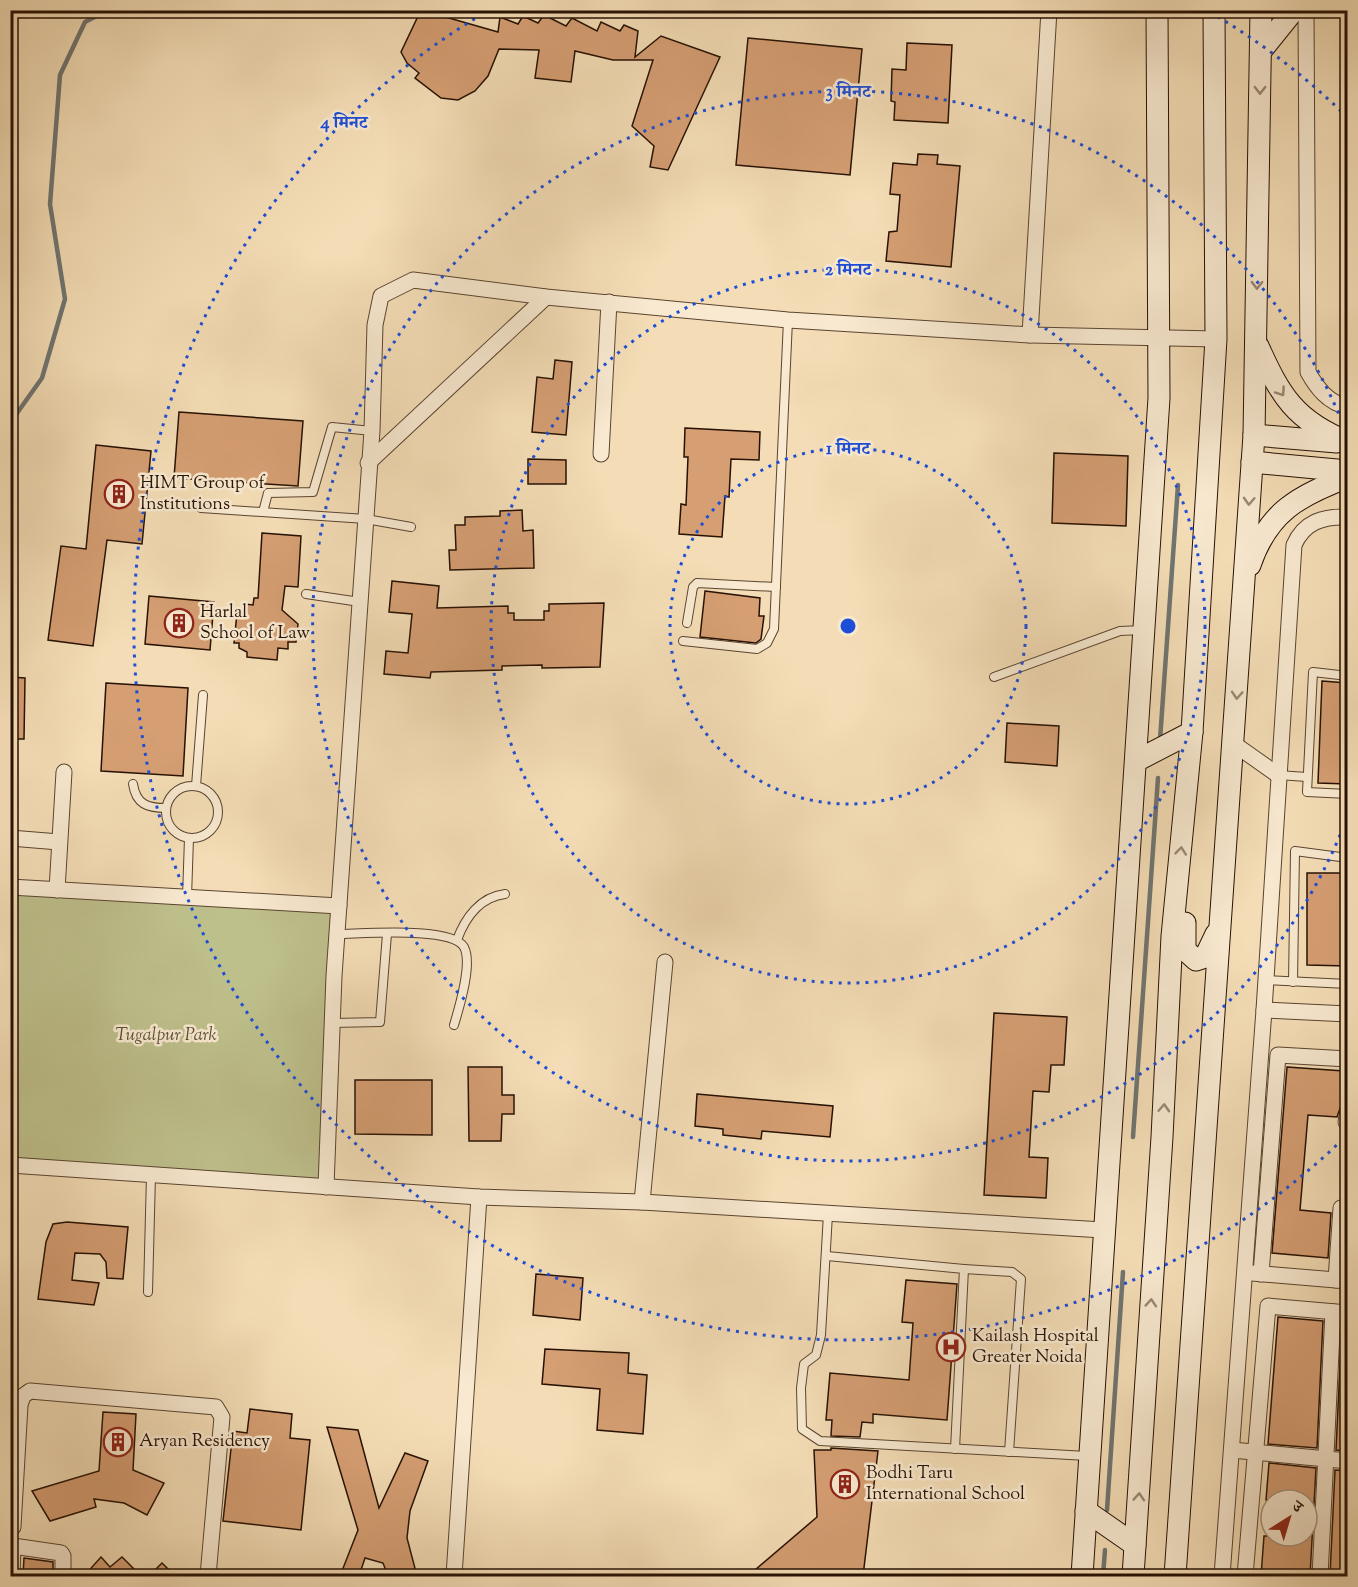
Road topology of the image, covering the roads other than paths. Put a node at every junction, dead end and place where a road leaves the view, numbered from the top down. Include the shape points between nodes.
1 (1049, 10) edge
2 (1157, 10) edge
3 (1214, 10) edge
4 (1261, 10) edge
5 (1294, 10) edge
6 (1306, 10) edge
7 (1261, 51) junction
8 (546, 297) junction
9 (609, 302) junction
10 (788, 320) junction
11 (1030, 335) junction
12 (1160, 338) junction
13 (1216, 339) junction
14 (1256, 340) junction
15 (1347, 407) edge
16 (372, 431) junction
17 (1254, 435) junction
18 (1347, 442) edge
19 (601, 454) dead end
20 (1252, 462) junction
21 (368, 463) junction
22 (1347, 471) edge
23 (1347, 477) edge
24 (201, 508) dead end
25 (263, 512) junction
26 (1347, 517) edge
27 (366, 519) junction
28 (411, 527) dead end
29 (1245, 582) junction
30 (776, 587) junction
31 (306, 594) dead end
32 (360, 602) junction
33 (687, 623) dead end
34 (1144, 630) junction
35 (683, 641) dead end
36 (1347, 676) edge
37 (994, 677) dead end
38 (203, 695) dead end
39 (1192, 732) junction
40 (1234, 744) junction
41 (1136, 760) junction
42 (64, 772) dead end
43 (1278, 775) junction
44 (1307, 777) junction
45 (133, 783) dead end
46 (196, 786) junction
47 (1347, 794) edge
48 (166, 808) junction
49 (10, 838) edge
50 (189, 838) junction
51 (58, 842) junction
52 (1347, 858) edge
53 (10, 887) edge
54 (57, 890) junction
55 (1176, 893) junction
56 (505, 894) dead end
57 (187, 897) junction
58 (339, 906) junction
59 (1219, 928) junction
60 (337, 934) junction
61 (387, 934) junction
62 (457, 940) junction
63 (665, 962) dead end
64 (1265, 980) junction
65 (1293, 982) junction
66 (1347, 984) edge
67 (1264, 1010) junction
68 (1347, 1014) edge
69 (332, 1023) junction
70 (454, 1025) dead end
71 (1260, 1052) junction
72 (1278, 1055) junction
73 (1347, 1059) edge
74 (10, 1165) edge
75 (152, 1174) junction
76 (326, 1187) junction
77 (479, 1197) junction
78 (642, 1202) junction
79 (1341, 1208) dead end
80 (828, 1214) junction
81 (1103, 1230) junction
82 (827, 1256) junction
83 (964, 1269) junction
84 (1253, 1273) junction
85 (1342, 1281) edge
86 (147, 1292) dead end
87 (1340, 1312) edge
88 (955, 1449) junction
89 (1232, 1450) junction
90 (1009, 1452) junction
91 (1256, 1453) junction
92 (1089, 1456) junction
93 (13, 1459) edge
94 (1326, 1459) junction
95 (1347, 1461) edge
96 (1086, 1511) junction
97 (14, 1527) dead end
98 (1135, 1545) junction
99 (12, 1546) edge
100 (12, 1576) edge
101 (63, 1576) edge
102 (208, 1576) edge
103 (454, 1576) edge
104 (1082, 1576) edge
105 (1133, 1576) edge
106 (1175, 1576) edge
107 (1222, 1576) edge
108 (1245, 1576) edge
109 (1320, 1576) edge

1 - 11 street
2 - 12 main road
3 - 13 main road
4 - 7 main road
5 - 7 main road
6 - 15 street via 1308,372 1328,398
7 -> 14 main road
8 - 9 street
8 - 16 street via 413,280 381,296 375,326
8 - 21 street
9 - 10 street
9 - 19 street
10 - 11 street
10 - 30 lane
11 - 12 street
12 - 13 street
12 - 34 main road
13 - 39 main road
14 - 17 main road
14 -> 18 main road via 1276,386 1300,416
16 - 21 street
16 - 25 lane via 332,427 313,492 268,493
17 - 18 main road
17 - 20 main road
20 - 22 main road
20 -> 29 main road
21 - 27 street
23 - 29 main road via 1290,504 1272,522 1256,548
24 - 25 lane
25 - 27 lane
26 - 43 street via 1316,521 1300,532 1294,545
27 - 28 lane
27 - 32 street
29 -> 40 main road
30 - 33 lane via 697,582
30 - 35 lane via 774,630 767,643 757,650
31 - 32 lane
32 - 58 street
34 - 37 lane via 1120,631
34 - 41 main road
36 - 44 lane via 1313,672
38 - 46 lane
39 - 41 main road
55 -> 39 main road
40 - 43 street
40 - 59 main road
41 - 81 main road
42 - 51 street
43 - 44 lane
43 - 64 street
44 - 47 lane via 1307,792
45 - 48 lane via 140,802 148,808
46 - 48 lane via 176,791
46 - 50 lane via 213,796 218,815 208,833
48 - 50 lane via 171,828
49 - 51 street
50 - 57 lane
51 - 54 street
52 - 65 lane via 1295,851
53 - 54 street
54 - 57 street
55 - 59 main road via 1184,908 1185,950 1192,958 1204,957
98 -> 55 main road
56 - 62 lane via 484,901 463,923
57 - 58 street
58 - 60 street
59 - 106 main road
60 - 61 lane
60 - 69 street
61 - 62 lane via 440,934
61 - 69 lane via 380,1022
62 - 70 lane via 467,958 461,1006
63 - 78 street
64 - 65 lane
64 - 67 street
65 - 66 lane
67 - 68 street
67 - 71 street
69 - 76 street
71 - 72 street
71 - 84 street
72 - 73 street
72 - 84 street
74 - 75 street
75 - 76 street
75 - 86 lane
76 - 77 street
77 - 78 street
77 - 103 street
78 - 80 street
79 - 85 street
80 - 81 street
80 - 82 lane
81 - 92 main road
82 - 83 lane
82 - 88 lane via 821,1335 816,1355 804,1364 802,1376 802,1429 820,1441
83 - 88 lane
83 - 90 lane via 1012,1272 1021,1279
84 - 85 street
84 - 89 street
87 - 91 street via 1268,1306
87 - 94 street
88 - 90 lane
89 - 91 street
89 - 107 street
90 - 92 lane
91 - 94 street
91 - 108 street
92 - 96 main road
93 - 97 street
93 - 102 street via 20,1405 30,1391 216,1407 222,1417
94 - 95 street
94 - 109 street
96 - 98 main road
96 - 104 main road
98 - 105 main road
99 - 100 street
99 - 101 street via 61,1553

